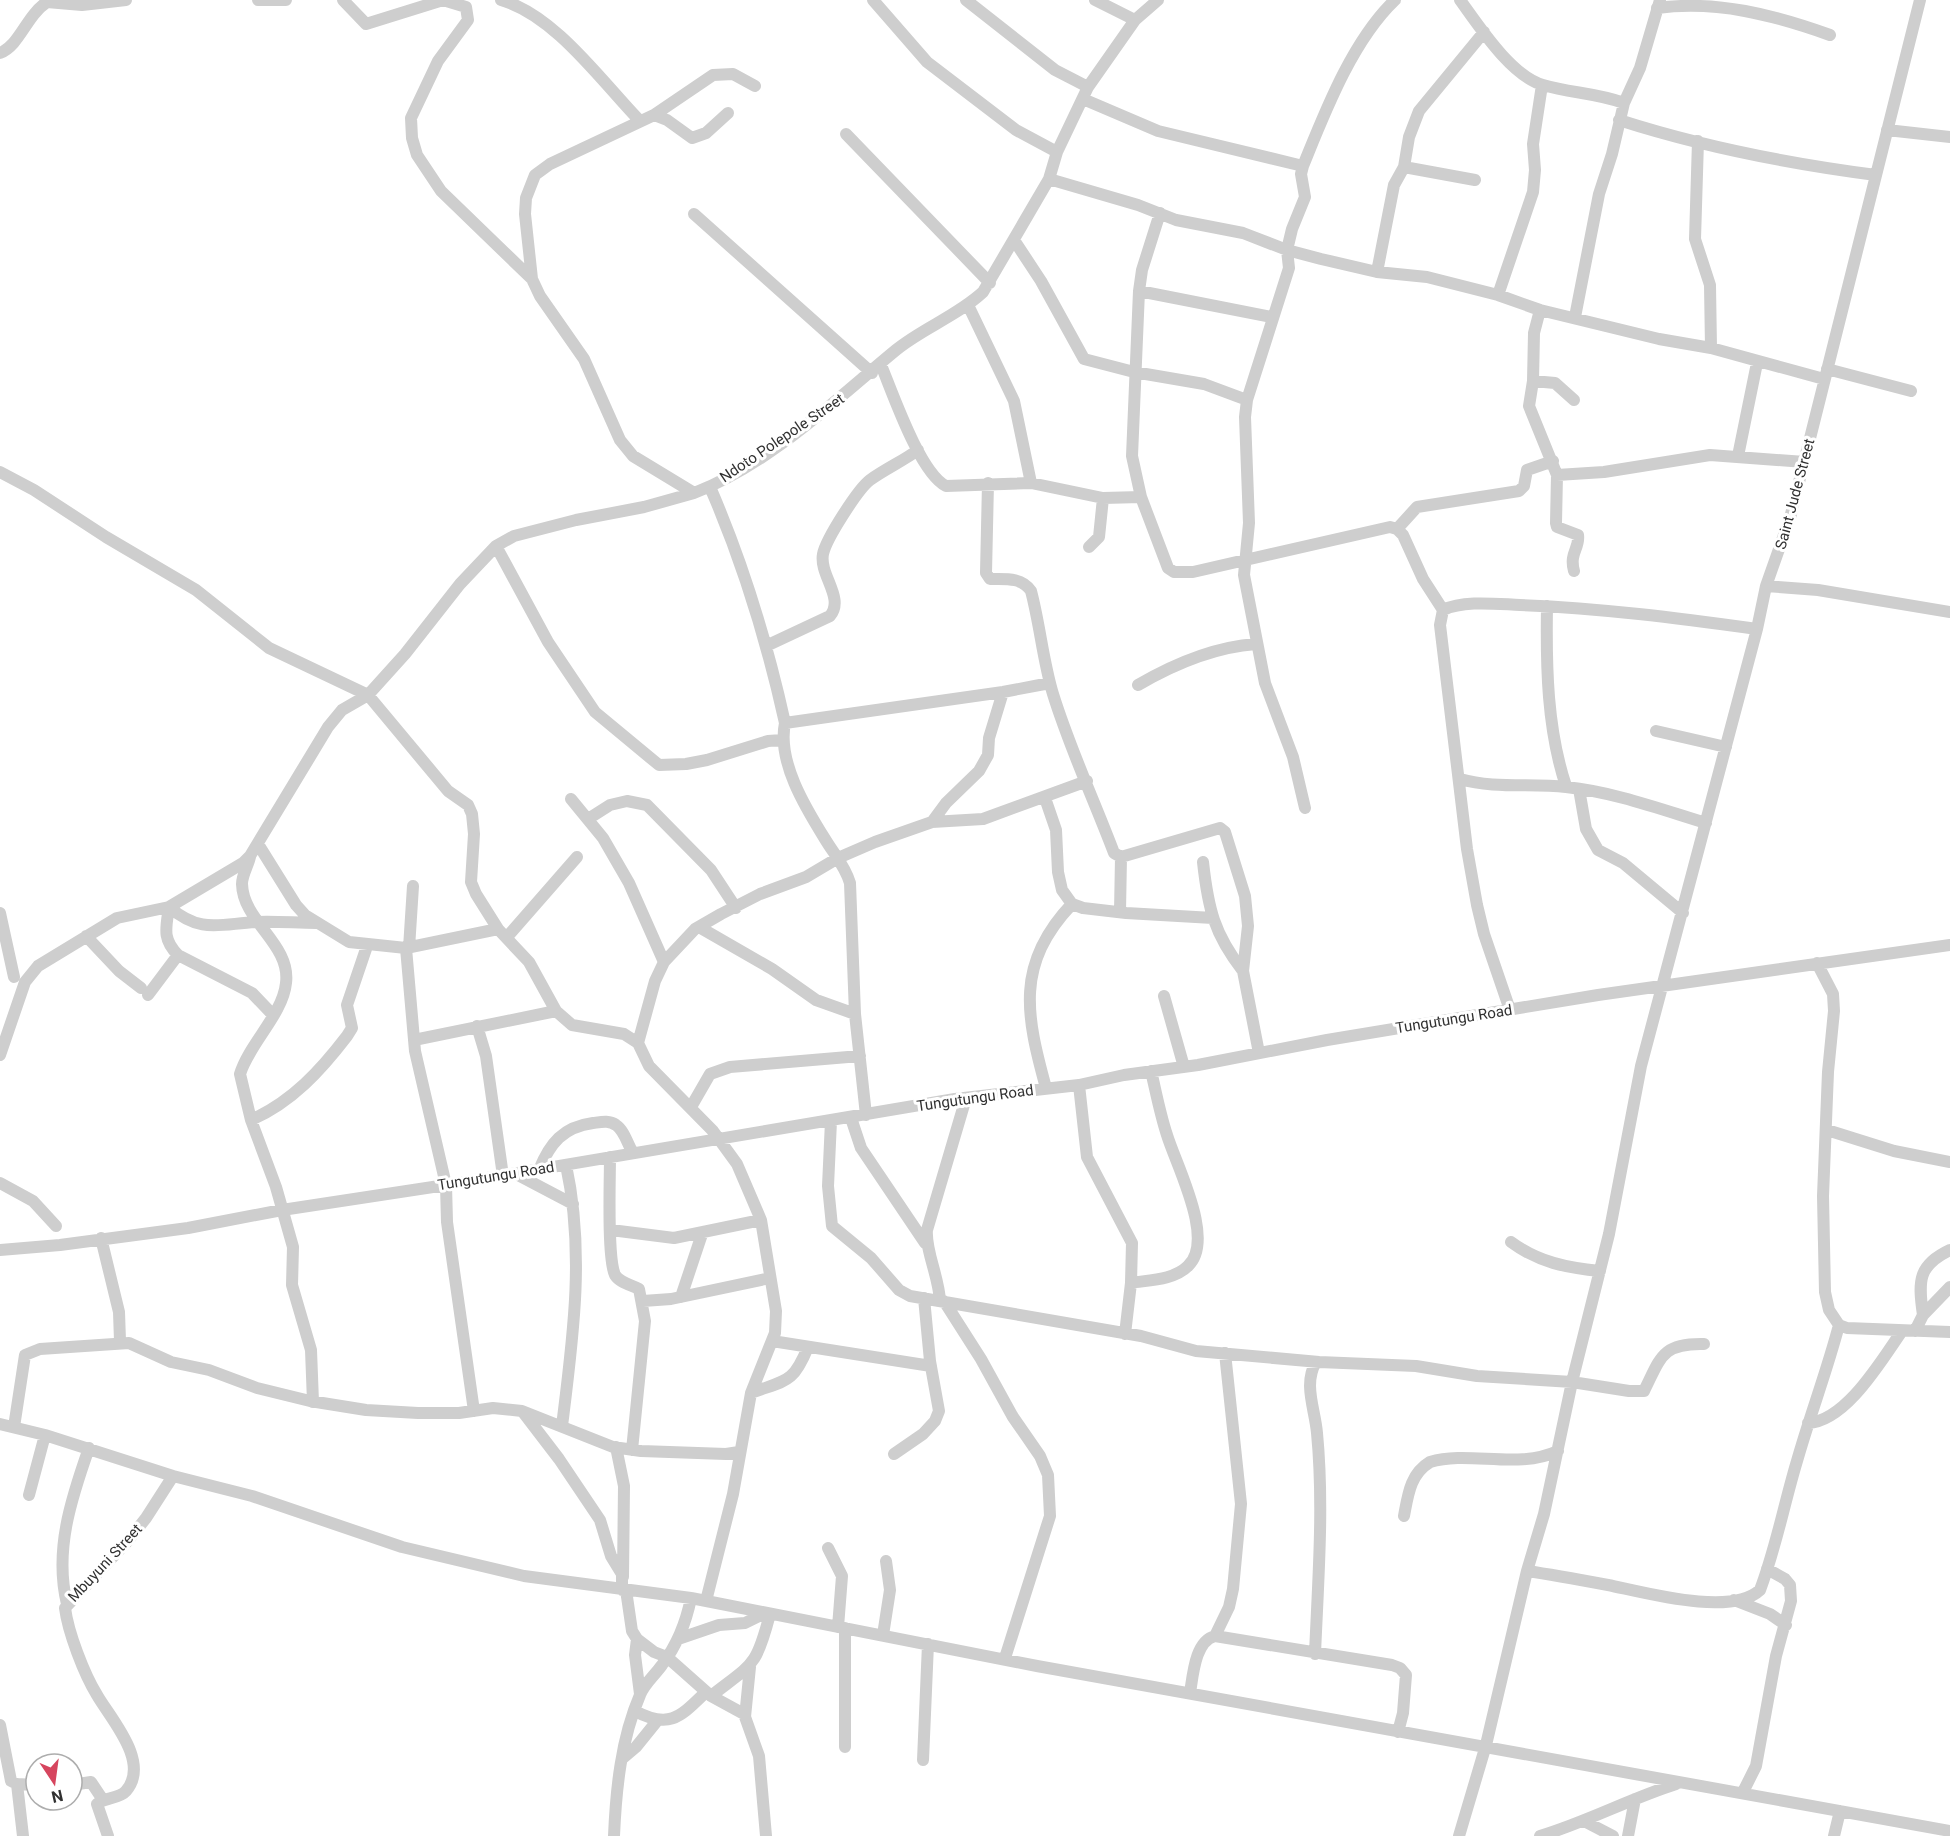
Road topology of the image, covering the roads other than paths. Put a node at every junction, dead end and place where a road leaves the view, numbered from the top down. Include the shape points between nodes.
1 (126, 0) edge
2 (258, 0) edge
3 (286, 0) edge
4 (343, 0) edge
5 (501, 0) edge
6 (873, 0) edge
7 (966, 0) edge
8 (1095, 0) edge
9 (1158, 0) edge
10 (1395, 0) edge
11 (1460, 0) edge
12 (1920, 0) edge
13 (465, 4) edge
14 (1659, 4) edge
15 (1135, 20) junction
16 (1484, 32) junction
17 (1830, 35) dead end
18 (0, 53) edge
19 (1542, 85) junction
20 (755, 86) dead end
21 (1088, 87) junction
22 (1083, 99) junction
23 (1624, 103) junction
24 (728, 113) dead end
25 (654, 115) junction
26 (1619, 120) junction
27 (640, 121) junction
28 (1887, 130) junction
29 (846, 134) dead end
30 (1950, 137) edge
31 (1698, 141) junction
32 (1057, 152) junction
33 (1303, 166) junction
34 (1404, 167) junction
35 (1876, 175) junction
36 (1049, 179) junction
37 (1475, 180) dead end
38 (1160, 213) junction
39 (694, 214) dead end
40 (1014, 240) junction
41 (1287, 250) junction
42 (1377, 272) junction
43 (532, 279) junction
44 (990, 283) junction
45 (1138, 291) junction
46 (1497, 295) junction
47 (968, 306) junction
48 (1540, 310) junction
49 (1272, 317) junction
50 (1575, 317) junction
51 (1711, 348) junction
52 (1757, 363) junction
53 (876, 369) junction
54 (1134, 372) junction
55 (1826, 374) junction
56 (1533, 381) junction
57 (1911, 391) dead end
58 (1247, 399) junction
59 (1574, 400) dead end
60 (918, 450) junction
61 (1738, 456) junction
62 (1553, 461) junction
63 (1805, 462) junction
64 (0, 472) edge
65 (1557, 475) junction
66 (988, 483) junction
67 (1031, 483) junction
68 (710, 487) junction
69 (694, 493) junction
70 (1141, 497) junction
71 (1103, 498) junction
72 (1397, 529) junction
73 (496, 546) junction
74 (1089, 547) dead end
75 (1245, 559) junction
76 (1574, 571) dead end
77 (1766, 586) junction
78 (1547, 606) junction
79 (1443, 610) junction
80 (1950, 612) edge
81 (1757, 628) junction
82 (1256, 644) junction
83 (766, 646) junction
84 (1050, 682) junction
85 (1138, 685) dead end
86 (1003, 692) junction
87 (369, 695) junction
88 (785, 723) junction
89 (1656, 731) dead end
90 (782, 740) junction
91 (1726, 747) junction
92 (1460, 779) junction
93 (1087, 782) junction
94 (1566, 786) junction
95 (1579, 789) junction
96 (1045, 798) junction
97 (572, 799) dead end
98 (1305, 808) dead end
99 (588, 819) junction
100 (932, 822) junction
101 (1706, 823) junction
102 (258, 844) junction
103 (250, 856) junction
104 (577, 857) dead end
105 (838, 858) junction
106 (1121, 858) junction
107 (1203, 862) dead end
108 (413, 886) dead end
109 (1072, 904) junction
110 (169, 907) junction
111 (736, 908) junction
112 (1120, 912) junction
113 (0, 913) edge
114 (1683, 913) junction
115 (1213, 918) junction
116 (258, 922) junction
117 (316, 923) junction
118 (699, 927) junction
119 (503, 933) junction
120 (86, 936) junction
121 (1950, 945) edge
122 (367, 946) junction
123 (408, 948) junction
124 (178, 955) junction
125 (664, 962) junction
126 (1817, 963) junction
127 (1243, 970) junction
128 (0, 972) edge
129 (20, 979) junction
130 (1662, 986) junction
131 (1164, 996) dead end
132 (1510, 1010) junction
133 (556, 1011) junction
134 (272, 1014) junction
135 (855, 1014) junction
136 (477, 1026) junction
137 (414, 1040) junction
138 (638, 1043) junction
139 (1259, 1053) junction
140 (0, 1055) edge
141 (860, 1056) junction
142 (1184, 1067) junction
143 (1151, 1071) junction
144 (1079, 1085) junction
145 (1046, 1089) junction
146 (966, 1098) junction
147 (691, 1107) junction
148 (866, 1115) junction
149 (851, 1118) junction
150 (251, 1120) junction
151 (831, 1121) junction
152 (1827, 1130) junction
153 (720, 1140) junction
154 (633, 1153) junction
155 (610, 1157) junction
156 (1950, 1162) edge
157 (566, 1165) junction
158 (539, 1170) junction
159 (516, 1174) junction
160 (503, 1176) junction
161 (0, 1183) edge
162 (446, 1185) junction
163 (573, 1204) junction
164 (282, 1210) junction
165 (761, 1220) junction
166 (57, 1226) dead end
167 (611, 1230) junction
168 (702, 1234) junction
169 (101, 1238) junction
170 (1511, 1242) dead end
171 (925, 1243) junction
172 (0, 1250) edge
173 (1950, 1250) edge
174 (1600, 1271) junction
175 (770, 1278) junction
176 (1131, 1283) junction
177 (1950, 1287) edge
178 (681, 1297) junction
179 (924, 1298) junction
180 (643, 1301) junction
181 (942, 1301) junction
182 (1923, 1315) junction
183 (1839, 1325) junction
184 (1902, 1331) junction
185 (1915, 1331) junction
186 (1950, 1332) edge
187 (1125, 1334) junction
188 (120, 1341) junction
189 (772, 1341) junction
190 (1704, 1344) dead end
191 (808, 1347) junction
192 (1225, 1353) junction
193 (1316, 1362) junction
194 (931, 1366) junction
195 (1572, 1382) junction
196 (751, 1393) junction
197 (313, 1402) junction
198 (474, 1411) junction
199 (522, 1411) junction
200 (1808, 1423) junction
201 (0, 1424) edge
202 (562, 1426) junction
203 (14, 1427) junction
204 (45, 1435) junction
205 (616, 1447) junction
206 (89, 1448) junction
207 (632, 1450) junction
208 (1558, 1451) junction
209 (739, 1452) junction
210 (894, 1454) dead end
211 (173, 1476) junction
212 (29, 1495) dead end
213 (1404, 1516) dead end
214 (828, 1548) dead end
215 (886, 1561) dead end
216 (1767, 1569) junction
217 (1527, 1571) junction
218 (623, 1586) junction
219 (691, 1598) junction
220 (1733, 1600) junction
221 (706, 1601) junction
222 (68, 1604) junction
223 (767, 1614) junction
224 (1786, 1625) junction
225 (842, 1628) junction
226 (883, 1635) junction
227 (1215, 1636) junction
228 (637, 1639) junction
229 (678, 1639) junction
230 (928, 1644) junction
231 (1315, 1654) junction
232 (667, 1657) junction
233 (1005, 1658) junction
234 (750, 1667) junction
235 (1190, 1693) junction
236 (640, 1694) junction
237 (709, 1694) junction
238 (635, 1711) junction
239 (745, 1717) junction
240 (657, 1721) junction
241 (0, 1725) edge
242 (1398, 1732) junction
243 (1486, 1745) junction
244 (844, 1747) dead end
245 (622, 1758) junction
246 (923, 1760) dead end
247 (84, 1783) edge
248 (1678, 1783) junction
249 (17, 1784) junction
250 (24, 1784) edge
251 (1743, 1792) junction
252 (1635, 1799) junction
253 (103, 1800) junction
254 (1840, 1811) junction
255 (1584, 1821) junction
256 (1950, 1831) edge
257 (23, 1836) edge
258 (108, 1836) edge
259 (614, 1836) edge
260 (766, 1836) edge
261 (1459, 1836) edge
262 (1540, 1836) edge
263 (1613, 1836) edge
264 (1628, 1836) edge
265 (1834, 1836) edge

1 - 18 street via 82,5 47,2 28,18 11,46
2 - 3 street
4 - 13 street via 366,24 443,0
5 - 27 street via 524,9 547,26
6 - 32 street via 927,62 1016,130
7 - 21 street via 1055,70
8 - 15 street
9 - 15 street, Ndoto Polepole Street
10 - 33 street via 1365,39 1338,86
11 - 16 street
12 - 28 street, Saint Jude Street
13 - 43 street via 468,20 438,61 411,118 412,138 417,155 441,191
14 - 17 street via 1702,2 1774,16
14 - 23 street via 1640,68
15 - 21 street, Ndoto Polepole Street
16 - 19 street via 1512,65
16 - 34 street via 1419,111 1408,137
19 - 23 street
19 - 46 street via 1533,144 1533,192
20 - 25 street via 721,72 701,81
21 - 22 street, Ndoto Polepole Street
22 - 32 street, Ndoto Polepole Street
22 - 33 street via 1158,131
23 - 26 street
24 - 25 street via 706,133 692,138
25 - 27 street
26 - 31 street
26 - 50 street via 1599,194
27 - 43 street via 550,164 535,176 526,198 525,214
28 - 30 street
28 - 35 street, Saint Jude Street
29 - 44 street
31 - 35 street via 1826,169
31 - 51 street via 1694,225 1710,285
32 - 36 street, Ndoto Polepole Street
33 - 41 street via 1305,197
34 - 37 street
34 - 42 street via 1392,197
35 - 55 street, Saint Jude Street
36 - 38 street
36 - 40 street, Ndoto Polepole Street
38 - 41 street via 1194,225 1244,233
38 - 45 street
39 - 53 street
40 - 44 street, Ndoto Polepole Street
40 - 54 street via 1084,359
41 - 42 street
41 - 49 street via 1289,268
42 - 46 street via 1427,277
43 - 69 street via 584,359 620,440 633,456
44 - 47 street, Ndoto Polepole Street
45 - 49 street
45 - 54 street
46 - 48 street
47 - 53 street, Ndoto Polepole Street via 938,320
47 - 67 street via 1014,401
48 - 50 street
48 - 56 street via 1534,333
49 - 58 street
50 - 51 street
51 - 52 street
52 - 55 street
52 - 61 street
53 - 60 street
53 - 68 street, Ndoto Polepole Street via 830,408
54 - 58 street via 1204,384
54 - 70 street via 1132,456
55 - 57 street
55 - 63 street, Saint Jude Street
56 - 59 street via 1555,383
56 - 62 street via 1528,406
58 - 75 street via 1249,523
60 - 66 street via 938,482 946,486
60 - 83 street via 863,486 829,540 822,563 835,610 830,616
61 - 63 street
61 - 65 street via 1710,454 1604,472
62 - 65 street
62 - 72 street via 1527,470 1520,490 1417,507
63 - 77 street, Saint Jude Street
64 - 87 street via 196,590 269,648
65 - 76 street via 1557,527 1575,532 1579,539 1571,558
66 - 67 street
66 - 84 street via 986,573 990,579 1020,581 1031,591
67 - 71 street
68 - 69 street, Ndoto Polepole Street
68 - 83 street via 745,574
69 - 73 street, Ndoto Polepole Street via 523,534
70 - 71 street
70 - 75 street via 1168,568 1174,572 1193,572
71 - 74 street via 1099,537
72 - 75 street via 1364,531
72 - 79 street
73 - 87 street
73 - 90 street via 548,642 595,712 659,765 686,764
75 - 82 street via 1245,591
77 - 80 street via 1818,590
77 - 81 street, Saint Jude Street
78 - 79 street via 1452,606
78 - 81 street via 1696,618
78 - 94 street via 1549,696 1558,762
79 - 92 street via 1440,625
81 - 91 street, Saint Jude Street
82 - 85 street via 1224,648 1175,665
82 - 98 street via 1265,683 1293,757
83 - 88 street
84 - 86 street
84 - 93 street via 1069,743
86 - 88 street
86 - 100 street via 988,755 979,771
87 - 102 street via 342,710 328,727
87 - 119 street via 448,790 468,805 474,834 471,882
88 - 90 street
89 - 91 street
90 - 105 street via 799,791
91 - 101 street, Saint Jude Street
92 - 94 street
92 - 132 street via 1477,905
93 - 96 street
93 - 106 street via 1114,853
94 - 95 street
95 - 101 street via 1617,795
95 - 114 street via 1586,829 1598,850 1623,863
96 - 100 street via 983,819
96 - 109 street via 1056,830 1062,890
97 - 99 street
99 - 111 street via 627,801 647,805 711,870
99 - 125 street via 629,883
100 - 105 street
101 - 114 street, Saint Jude Street
102 - 103 street
102 - 117 street via 296,905
103 - 110 street
103 - 116 street via 242,886
104 - 119 street
105 - 111 street
105 - 135 street via 850,883
106 - 112 street
106 - 127 street via 1220,828 1225,832 1245,896 1248,926
107 - 115 street
108 - 123 street
109 - 112 street
109 - 145 street via 1049,930 1038,950 1032,976 1030,1020
110 - 116 street via 207,927
110 - 120 street via 117,918
110 - 124 street via 164,935 168,946
111 - 118 street
112 - 115 street
113 - 129 street
114 - 130 street, Saint Jude Street
115 - 127 street via 1223,944
116 - 117 street
116 - 134 street via 273,941 287,972 286,986
117 - 122 street via 349,942
118 - 125 street
118 - 135 street via 772,969 816,1000
119 - 123 street
119 - 133 street via 529,962
120 - 124 street via 144,991
120 - 129 street
121 - 126 street, Tungutungu Road
122 - 123 street
122 - 150 street via 347,1005 352,1028 347,1036 301,1088
123 - 137 street
124 - 134 street via 235,982
125 - 138 street
126 - 130 street, Tungutungu Road
126 - 152 street via 1833,994
127 - 139 street
128 - 129 street
129 - 140 street
130 - 132 street, Tungutungu Road
130 - 174 street, Saint Jude Street via 1641,1066
131 - 142 street
132 - 139 street, Tungutungu Road
133 - 136 street
133 - 138 street via 572,1025 624,1034
134 - 150 street via 240,1074
135 - 141 street
136 - 137 street
136 - 160 street via 486,1056
137 - 162 street
138 - 147 street via 649,1066
139 - 142 street, Tungutungu Road
141 - 147 street via 730,1067 710,1074
141 - 148 street
142 - 143 street, Tungutungu Road
143 - 144 street, Tungutungu Road
143 - 176 street via 1167,1134 1191,1198 1198,1242 1195,1257 1178,1274
144 - 145 street, Tungutungu Road
144 - 176 street via 1084,1146 1132,1243
145 - 146 street, Tungutungu Road
146 - 148 street, Tungutungu Road
146 - 171 street
147 - 153 street
148 - 149 street, Tungutungu Road
149 - 151 street, Tungutungu Road
149 - 171 street via 861,1148
150 - 164 street
151 - 153 street, Tungutungu Road
151 - 179 street via 831,1226 872,1258 899,1290
152 - 156 street via 1894,1151
152 - 183 street via 1823,1196 1825,1292 1829,1310
153 - 154 street, Tungutungu Road
153 - 165 street via 745,1179
154 - 155 street, Tungutungu Road
154 - 158 street via 616,1125 608,1121 581,1125 560,1135
155 - 157 street, Tungutungu Road
155 - 167 street
157 - 158 street, Tungutungu Road
157 - 163 street
158 - 159 street, Tungutungu Road
159 - 160 street, Tungutungu Road
159 - 163 street
160 - 162 street, Tungutungu Road
161 - 166 street via 33,1201
162 - 164 street, Tungutungu Road
162 - 198 street via 447,1222
163 - 202 street via 577,1295
164 - 169 street, Tungutungu Road via 188,1228
164 - 197 street via 293,1248 294,1300 311,1350
165 - 168 street
165 - 175 street
167 - 168 street via 674,1239
167 - 180 street via 614,1273 639,1289
168 - 178 street
169 - 172 street, Tungutungu Road
169 - 188 street via 119,1312
170 - 174 street via 1551,1263
171 - 181 street via 935,1265
173 - 182 street via 1932,1258 1925,1269 1921,1283
174 - 195 street, Saint Jude Street
175 - 178 street
175 - 189 street via 776,1311
176 - 187 street
177 - 182 street
178 - 180 street
179 - 181 street
179 - 194 street
180 - 207 street via 645,1321
181 - 187 street
181 - 233 street via 981,1359 1048,1475 1050,1516
182 - 185 street
183 - 184 street via 1866,1331
183 - 200 street via 1827,1374
184 - 185 street
184 - 200 street via 1841,1411 1823,1422
185 - 186 street
187 - 192 street via 1196,1351
188 - 197 street via 171,1362
188 - 203 street via 28,1352
189 - 191 street
189 - 196 street
190 - 195 street via 1686,1343 1665,1352 1644,1391
191 - 194 street
191 - 196 street via 792,1377
192 - 193 street
192 - 227 street via 1241,1504 1233,1589
193 - 195 street via 1416,1366 1477,1376
193 - 231 street via 1310,1377 1317,1433 1320,1538
194 - 210 street via 939,1411 935,1422
195 - 208 street, Saint Jude Street
196 - 209 street
197 - 198 street via 418,1413
198 - 199 street
199 - 202 street
199 - 218 street via 600,1520
200 - 216 street
201 - 203 street
202 - 205 street
203 - 204 street
204 - 206 street
204 - 212 street
205 - 207 street
205 - 218 street via 624,1486
206 - 211 street
206 - 222 street via 62,1552
207 - 209 street
208 - 213 street via 1524,1460 1430,1462 1413,1478
208 - 217 street, Saint Jude Street
209 - 221 street via 733,1494
211 - 218 street via 252,1496 402,1547 524,1576
211 - 222 street, Mbuyuni Street via 134,1534
214 - 225 street via 842,1576
215 - 226 street via 890,1590
216 - 220 street via 1760,1590
216 - 224 street via 1790,1585
217 - 220 street via 1675,1601
217 - 243 street, Saint Jude Street
218 - 219 street
218 - 228 street
219 - 221 street
219 - 229 street
220 - 224 street via 1770,1614
221 - 223 street
222 - 253 street, Mbuyuni Street via 65,1611 82,1661 96,1695 127,1741 133,1772 125,1792
223 - 225 street
223 - 229 street
223 - 234 street via 764,1641
224 - 251 street via 1776,1656 1755,1766
225 - 226 street
225 - 244 street
226 - 230 street
227 - 231 street
227 - 235 street via 1202,1645
228 - 232 street
228 - 236 street
229 - 232 street
230 - 233 street
230 - 246 street
231 - 242 street via 1392,1665 1405,1671
232 - 236 street
232 - 237 street
233 - 235 street
234 - 237 street
234 - 239 street
235 - 242 street
236 - 238 street
237 - 239 street via 735,1707
237 - 240 street via 669,1721
238 - 240 street
238 - 245 street
239 - 260 street via 759,1756
240 - 245 street
241 - 249 street via 10,1779
242 - 243 street
243 - 248 street
243 - 261 street, Saint Jude Street
245 - 259 street
247 - 253 street via 91,1782
248 - 251 street
248 - 252 street
249 - 250 street
249 - 257 street
251 - 254 street
252 - 255 street
252 - 264 street
253 - 258 street via 97,1804
254 - 256 street
254 - 265 street
255 - 262 street
255 - 263 street

